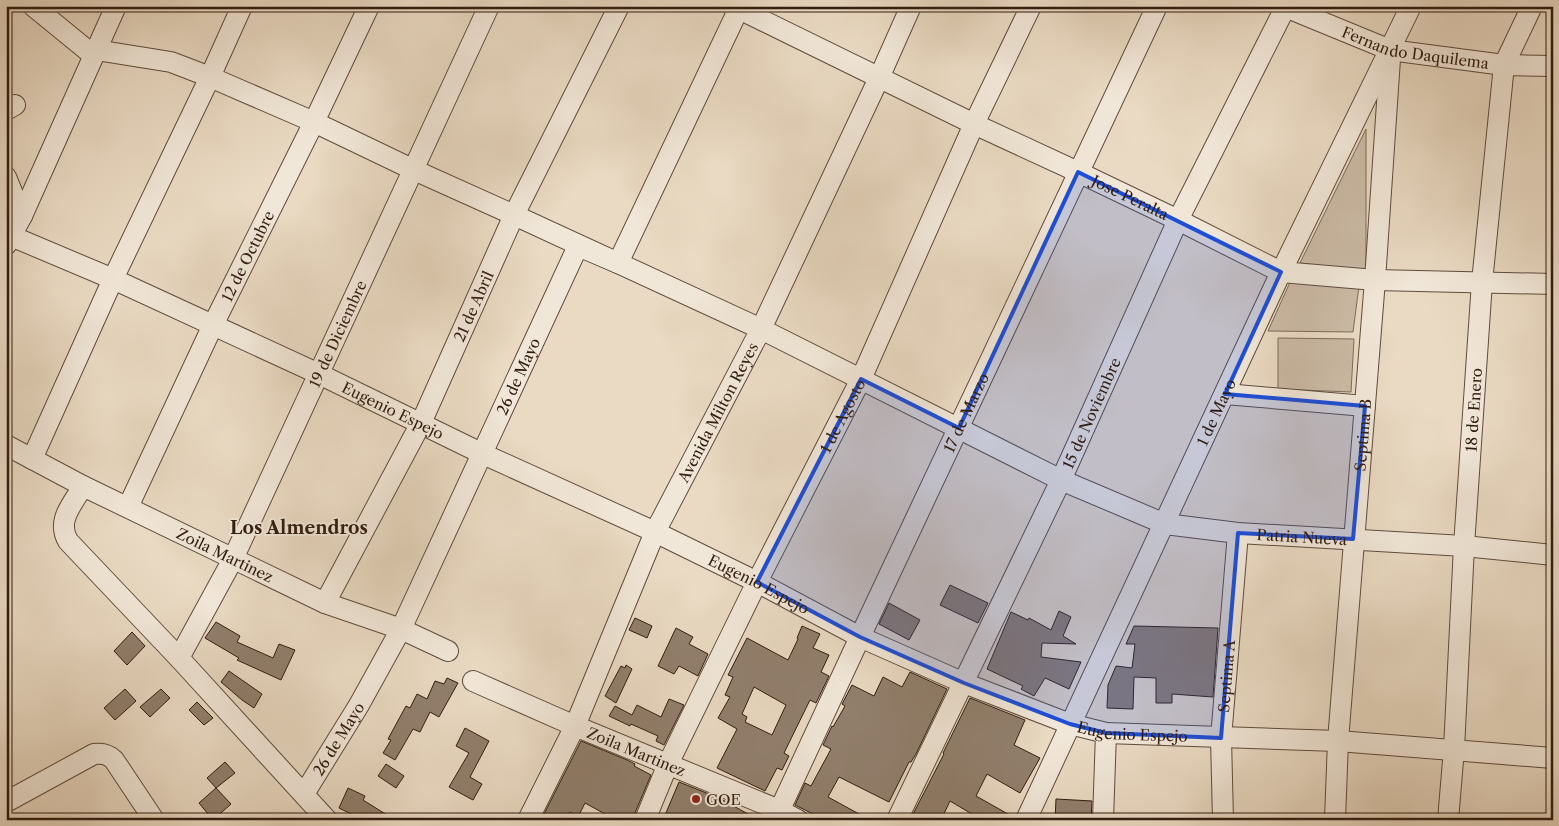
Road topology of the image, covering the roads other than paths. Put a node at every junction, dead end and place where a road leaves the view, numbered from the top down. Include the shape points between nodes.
1 (32, 6) edge
2 (116, 6) edge
3 (242, 6) edge
4 (369, 6) edge
5 (489, 6) edge
6 (619, 6) edge
7 (911, 6) edge
8 (1031, 6) edge
9 (1157, 6) edge
10 (1411, 6) edge
11 (1532, 6) edge
12 (737, 7) edge
13 (1285, 7) edge
14 (1390, 50) junction
15 (94, 52) junction
16 (1504, 64) junction
17 (1553, 66) edge
18 (210, 77) junction
19 (880, 78) junction
20 (314, 122) junction
21 (974, 124) junction
22 (414, 170) junction
23 (1078, 172) junction
24 (6, 177) edge
25 (514, 215) junction
26 (22, 216) junction
27 (1178, 220) junction
28 (8, 241) edge
29 (618, 263) junction
30 (1281, 272) junction
31 (113, 279) junction
32 (1374, 280) junction
33 (1482, 282) junction
34 (1553, 284) edge
35 (213, 325) junction
36 (761, 329) junction
37 (319, 374) junction
38 (861, 379) junction
39 (1226, 394) junction
40 (1365, 406) junction
41 (421, 423) junction
42 (959, 428) junction
43 (6, 445) edge
44 (483, 454) junction
45 (32, 459) junction
46 (1061, 480) junction
47 (83, 486) junction
48 (128, 507) junction
49 (1165, 524) junction
50 (655, 532) junction
51 (1238, 533) junction
52 (1353, 540) junction
53 (1464, 546) junction
54 (1553, 555) edge
55 (233, 559) junction
56 (757, 582) junction
57 (325, 603) junction
58 (401, 629) junction
59 (860, 637) junction
60 (448, 651) dead end
61 (179, 658) junction
62 (473, 681) dead end
63 (964, 683) junction
64 (1070, 724) junction
65 (574, 726) junction
66 (1106, 733) junction
67 (1221, 738) junction
68 (1338, 741) junction
69 (1454, 749) junction
70 (1553, 758) edge
71 (668, 764) junction
72 (304, 794) junction
73 (6, 802) edge
74 (777, 815) edge
75 (154, 820) edge
76 (326, 820) edge
77 (528, 820) edge
78 (646, 820) edge
79 (798, 820) edge
80 (897, 820) edge
81 (1026, 820) edge
82 (1103, 820) edge
83 (1223, 820) edge
84 (1335, 820) edge
85 (1448, 820) edge

1 - 15 street
2 - 15 street
3 - 18 street
4 - 20 street, 12 de Octubre
5 - 22 street, 19 de Diciembre
6 - 25 street, 21 de Abril
7 - 19 street, Avenida Milton Reyes
8 - 21 street, 1 de Agosto
9 - 23 street, 17 de Marzo
10 - 14 street, 1 de Mayo
11 - 16 street, 18 de Enero
12 - 19 street, Jose Peralta
12 - 29 street
13 - 14 street, Fernando Daquilema
13 - 27 street, 15 de Noviembre
14 - 16 street, Fernando Daquilema
14 - 30 street, 1 de Mayo
14 - 32 street, Septima B
15 - 18 street via 171,62
15 - 26 street
16 - 17 street, Fernando Daquilema
16 - 33 street, 18 de Enero
18 - 20 street
18 - 31 street
19 - 21 street, Jose Peralta
19 - 36 street, Avenida Milton Reyes
20 - 22 street
20 - 35 street, 12 de Octubre
21 - 23 street, Jose Peralta
21 - 38 street, 1 de Agosto
22 - 25 street
22 - 37 street, 19 de Diciembre
23 - 27 street, Jose Peralta
23 - 42 street, 17 de Marzo
24 - 26 street
25 - 29 street
25 - 41 street, 21 de Abril
26 - 28 street
27 - 30 street, Jose Peralta
27 - 46 street, 15 de Noviembre
28 - 31 street, Eugenio Espejo
29 - 36 street, Patria Nueva
29 - 44 street, 26 de Mayo via 578,246
30 - 32 street, Jose Peralta
30 - 39 street, 1 de Mayo
31 - 35 street, Eugenio Espejo
31 - 45 street
32 - 33 street, Jose Peralta
32 - 40 street, Septima B
33 - 34 street, Jose Peralta
33 - 53 street, 18 de Enero
35 - 37 street, Eugenio Espejo
35 - 48 street, 12 de Octubre
36 - 38 street, Patria Nueva
36 - 50 street, Avenida Milton Reyes
37 - 41 street, Eugenio Espejo
37 - 55 street, 19 de Diciembre
38 - 42 street, Patria Nueva
38 - 56 street, 1 de Agosto
39 - 40 street
39 - 49 street, 1 de Mayo
40 - 52 street, Septima B
41 - 44 street, Eugenio Espejo
41 - 57 street, 21 de Abril
42 - 46 street, Patria Nueva
42 - 59 street, 17 de Marzo
43 - 45 street, Zoila Martinez
44 - 50 street, Eugenio Espejo
44 - 58 street, 26 de Mayo
45 - 47 street, Zoila Martinez
46 - 49 street, Patria Nueva
46 - 63 street, 15 de Noviembre
47 - 48 street, Zoila Martinez
47 - 61 street via 64,519 63,533
48 - 55 street, Zoila Martinez
49 - 51 street, Patria Nueva
49 - 64 street, 1 de Mayo
50 - 56 street, Eugenio Espejo
50 - 65 street, Avenida Milton Reyes
51 - 52 street, Patria Nueva
51 - 67 street, Septima A
52 - 53 street, Patria Nueva
52 - 68 street, Septima B
53 - 54 street, Patria Nueva
53 - 69 street, 18 de Enero
55 - 57 street, Zoila Martinez
55 - 61 street, 19 de Diciembre
56 - 59 street, Eugenio Espejo
56 - 71 street, 1 de Agosto
57 - 58 street, Zoila Martinez
58 - 60 street, Zoila Martinez
58 - 72 street, 26 de Mayo
59 - 63 street, Eugenio Espejo
59 - 74 street, 17 de Marzo
61 - 72 street
62 - 65 street, Zoila Martinez
63 - 64 street, Eugenio Espejo
63 - 80 street, 15 de Noviembre
64 - 66 street, Eugenio Espejo
64 - 81 street, 1 de Mayo
65 - 71 street, Zoila Martinez
65 - 77 street, Avenida Milton Reyes
66 - 67 street, Eugenio Espejo
66 - 82 street
67 - 68 street, Eugenio Espejo
67 - 83 street, Septima A
68 - 69 street, Eugenio Espejo
68 - 84 street, Septima B
69 - 70 street, Eugenio Espejo
69 - 85 street, 18 de Enero
71 - 74 street, Zoila Martinez
71 - 78 street, 1 de Agosto
72 - 76 street
73 - 75 street via 99,754 114,760
74 - 79 street, Zoila Martinez

